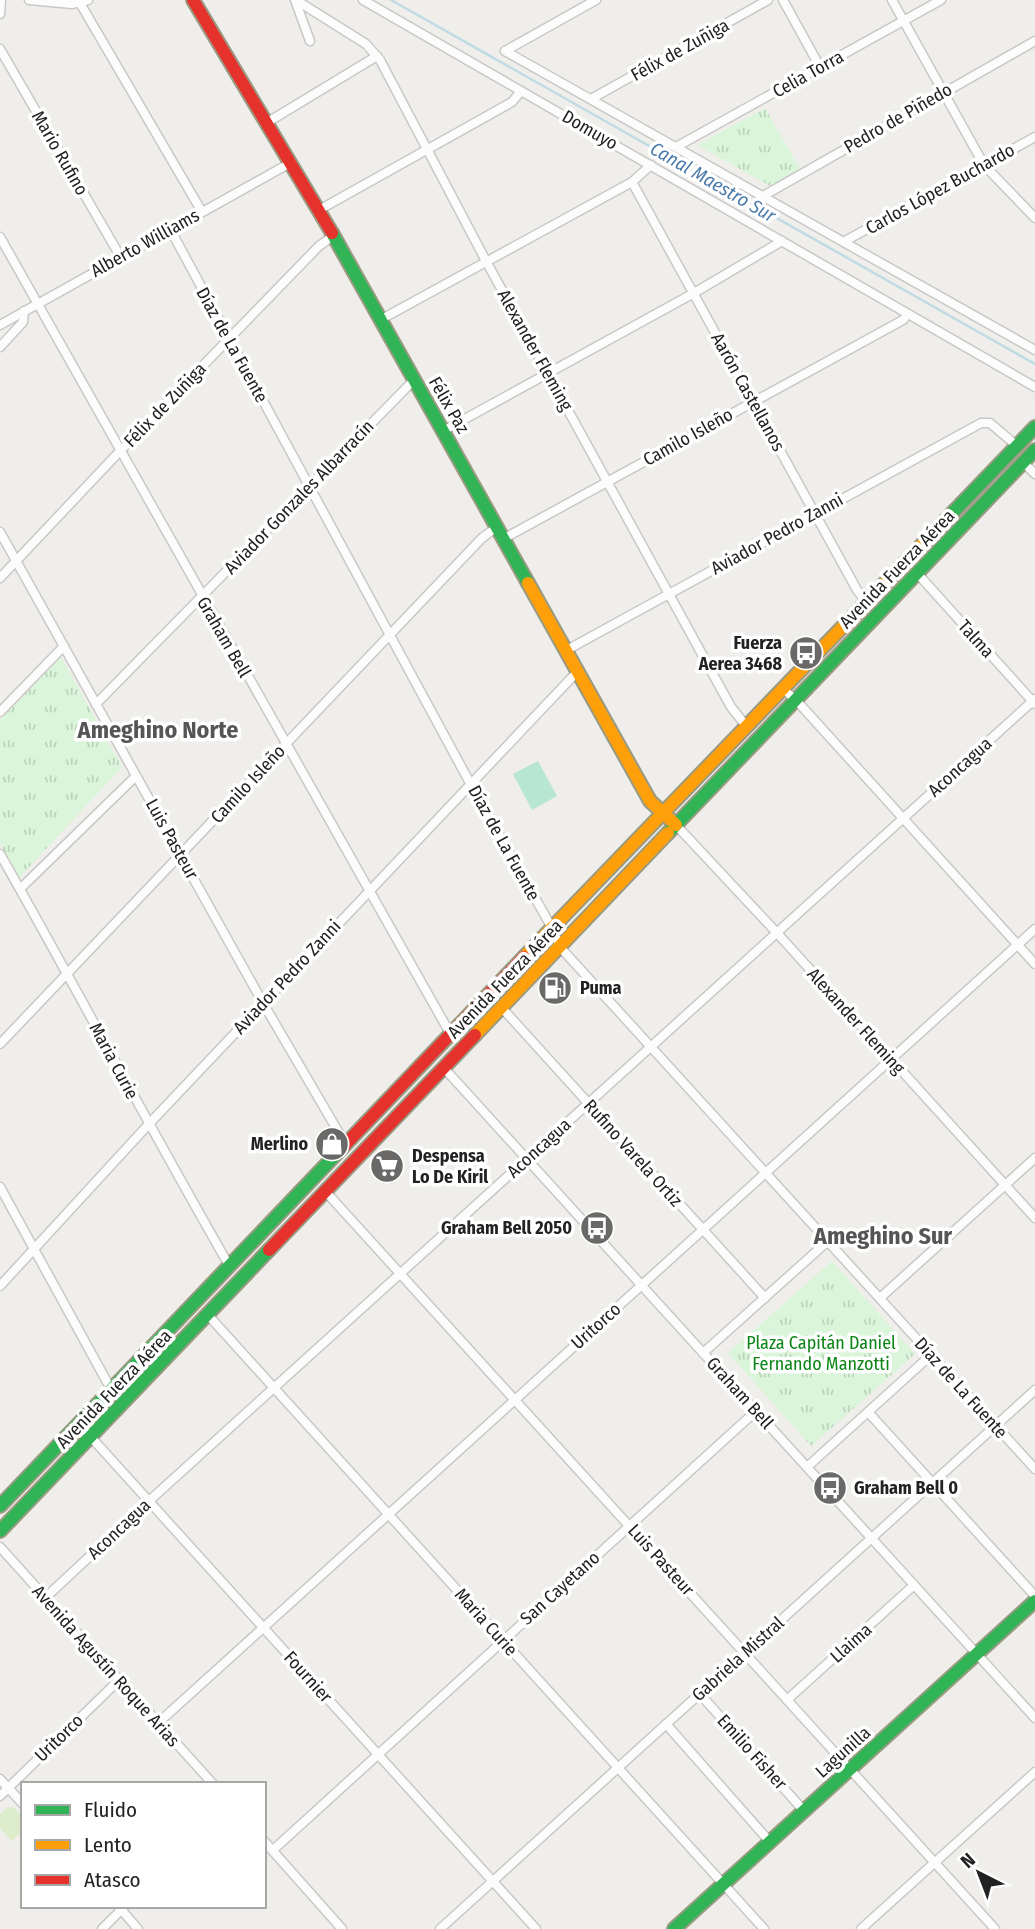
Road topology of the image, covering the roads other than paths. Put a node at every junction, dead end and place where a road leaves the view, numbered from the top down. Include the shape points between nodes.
1 (1, 0) edge
2 (30, 0) edge
3 (193, 0) edge
4 (296, 0) edge
5 (363, 0) edge
6 (596, 0) edge
7 (768, 0) edge
8 (783, 0) edge
9 (892, 0) edge
10 (941, 0) edge
11 (84, 1) edge
12 (0, 13) edge
13 (904, 21) junction
14 (310, 41) dead end
15 (1035, 41) edge
16 (0, 49) edge
17 (377, 56) junction
18 (820, 67) junction
19 (521, 91) junction
20 (943, 92) junction
21 (591, 99) junction
22 (268, 122) junction
23 (1035, 137) edge
24 (676, 147) junction
25 (426, 150) junction
26 (292, 162) junction
27 (651, 165) junction
28 (984, 165) junction
29 (632, 182) junction
30 (763, 196) junction
31 (319, 210) junction
32 (202, 212) junction
33 (1035, 218) edge
34 (170, 229) junction
35 (333, 236) junction
36 (0, 237) edge
37 (782, 241) junction
38 (845, 241) junction
39 (120, 256) junction
40 (485, 261) junction
41 (694, 293) junction
42 (38, 303) junction
43 (24, 311) junction
44 (908, 314) junction
45 (380, 320) junction
46 (0, 325) edge
47 (229, 339) junction
48 (0, 347) edge
49 (1035, 350) edge
50 (548, 374) junction
51 (414, 380) junction
52 (1035, 387) edge
53 (753, 401) junction
54 (1035, 427) edge
55 (443, 431) junction
56 (1017, 446) junction
57 (1035, 450) edge
58 (120, 451) junction
59 (1023, 462) junction
60 (1035, 474) edge
61 (609, 482) junction
62 (309, 486) junction
63 (814, 513) junction
64 (0, 532) edge
65 (500, 533) junction
66 (16, 561) junction
67 (916, 573) junction
68 (0, 578) edge
69 (669, 593) junction
70 (202, 596) junction
71 (866, 602) junction
72 (390, 635) junction
73 (64, 646) junction
74 (565, 651) junction
75 (577, 672) junction
76 (783, 689) junction
77 (796, 700) junction
78 (1034, 701) edge
79 (96, 704) junction
80 (0, 712) edge
81 (747, 727) junction
82 (285, 744) junction
83 (136, 776) junction
84 (470, 783) junction
85 (662, 813) junction
86 (903, 818) junction
87 (676, 825) junction
88 (0, 854) edge
89 (181, 856) junction
90 (20, 889) junction
91 (369, 891) junction
92 (552, 928) junction
93 (1035, 929) edge
94 (777, 933) junction
95 (1018, 945) junction
96 (560, 947) junction
97 (1035, 964) edge
98 (67, 972) junction
99 (263, 1003) junction
100 (502, 1008) junction
101 (451, 1035) junction
102 (0, 1044) edge
103 (651, 1047) junction
104 (891, 1059) junction
105 (444, 1068) junction
106 (588, 1103) junction
107 (148, 1125) junction
108 (346, 1145) junction
109 (1035, 1158) edge
110 (527, 1159) junction
111 (765, 1173) junction
112 (1005, 1185) junction
113 (0, 1186) edge
114 (326, 1192) junction
115 (1035, 1218) edge
116 (703, 1230) junction
117 (828, 1241) junction
118 (34, 1249) junction
119 (230, 1267) junction
120 (401, 1273) junction
121 (641, 1285) junction
122 (0, 1286) edge
123 (765, 1298) junction
124 (880, 1298) junction
125 (208, 1315) junction
126 (703, 1353) junction
127 (931, 1355) junction
128 (274, 1388) junction
129 (1035, 1390) edge
130 (112, 1391) junction
131 (514, 1399) junction
132 (756, 1411) junction
133 (868, 1412) junction
134 (80, 1425) junction
135 (996, 1426) junction
136 (92, 1437) junction
137 (807, 1467) junction
138 (1035, 1469) edge
139 (933, 1483) junction
140 (149, 1501) junction
141 (0, 1506) edge
142 (388, 1514) junction
143 (629, 1525) junction
144 (0, 1531) edge
145 (872, 1538) junction
146 (0, 1547) edge
147 (914, 1586) junction
148 (45, 1598) junction
149 (1035, 1598) edge
150 (263, 1627) junction
151 (502, 1640) junction
152 (745, 1653) junction
153 (977, 1654) junction
154 (119, 1680) junction
155 (700, 1694) junction
156 (788, 1700) junction
157 (1035, 1718) edge
158 (158, 1723) junction
159 (666, 1724) junction
160 (377, 1754) junction
161 (618, 1768) junction
162 (850, 1769) junction
163 (1035, 1772) edge
164 (0, 1779) edge
165 (211, 1782) edge
166 (8, 1788) junction
167 (0, 1796) edge
168 (21, 1802) edge
169 (804, 1811) junction
170 (770, 1842) junction
171 (266, 1843) edge
172 (273, 1850) junction
173 (935, 1862) junction
174 (493, 1881) junction
175 (723, 1885) junction
176 (122, 1908) edge
177 (102, 1929) edge
178 (138, 1929) edge
179 (342, 1929) edge
180 (440, 1929) edge
181 (536, 1929) edge
182 (674, 1929) edge
183 (764, 1929) edge
184 (861, 1929) edge
185 (995, 1929) edge

1 - 12 street
2 - 11 street
3 - 22 main road, Félix Paz
4 - 14 street
4 - 17 street, Alexander Fleming via 366,44
5 - 19 street, Domuyo
6 - 21 street, Domuyo via 505,51
7 - 21 street, Félix de Zuñiga
8 - 18 street
9 - 13 street
10 - 13 street, Celia Torra
11 - 32 street
13 - 18 street, Celia Torra
13 - 20 street
15 - 20 street, Pedro de Piñedo
16 - 39 street, Mario Rufino
17 - 22 street
17 - 25 street, Alexander Fleming
18 - 24 street, Celia Torra
19 - 25 street via 512,102
19 - 27 street, Domuyo
20 - 28 street
20 - 30 street, Pedro de Piñedo
21 - 24 street, Domuyo
22 - 26 main road, Félix Paz
23 - 28 street, Carlos López Buchardo
24 - 30 street, Domuyo
25 - 31 street
25 - 40 street, Alexander Fleming
26 - 31 main road, Félix Paz
26 - 32 street, Alberto Williams
27 - 29 street
27 - 37 street, Domuyo
28 - 33 street
28 - 38 street, Carlos López Buchardo
29 - 40 street
29 - 41 street, Aarón Castellanos
30 - 38 street, Domuyo
31 - 35 main road, Félix Paz
32 - 34 street, Alberto Williams
34 - 39 street, Alberto Williams
34 - 47 street, Díaz de La Fuente
35 - 45 main road, Félix Paz
35 - 47 street, Félix de Zuñiga
36 - 42 street, Graham Bell
37 - 41 street
37 - 44 street, Domuyo
38 - 49 street, Domuyo
39 - 42 street, Alberto Williams
40 - 45 street
40 - 50 street, Alexander Fleming
41 - 50 street
41 - 53 street, Aarón Castellanos
42 - 43 street, Alberto Williams
42 - 58 street, Graham Bell
43 - 46 street, Alberto Williams
43 - 48 street via 23,322
44 - 52 street, Domuyo
44 - 53 street, Camilo Isleño
45 - 51 main road, Félix Paz
47 - 58 street, Félix de Zuñiga
47 - 62 street, Díaz de La Fuente
50 - 55 street
50 - 61 street, Alexander Fleming
51 - 55 main road, Félix Paz
51 - 62 street, Aviador Gonzales Albarracín
53 - 61 street, Camilo Isleño
53 - 63 street, Aarón Castellanos
54 - 56 main road, Avenida Fuerza Aérea
55 - 65 main road, Félix Paz
56 - 63 street, Aviador Pedro Zanni via 990,423 981,423
56 - 71 main road, Avenida Fuerza Aérea
57 - 59 main road, Avenida Fuerza Aérea
58 - 66 street, Félix de Zuñiga
58 - 70 street, Graham Bell
59 - 60 street
59 - 67 main road, Avenida Fuerza Aérea
61 - 65 street, Camilo Isleño
61 - 69 street, Alexander Fleming
62 - 70 street, Aviador Gonzales Albarracín
62 - 72 street, Díaz de La Fuente
63 - 69 street, Aviador Pedro Zanni
63 - 71 street, Aarón Castellanos
64 - 66 street, Luis Pasteur
65 - 72 street, Camilo Isleño via 482,538
65 - 74 main road, Félix Paz
66 - 68 street, Félix de Zuñiga
66 - 73 street, Luis Pasteur
67 - 77 main road, Avenida Fuerza Aérea
67 - 78 street, Talma
69 - 74 street, Aviador Pedro Zanni
69 - 81 street, Alexander Fleming via 731,707
70 - 79 street, Aviador Gonzales Albarracín
70 - 82 street, Graham Bell
71 - 76 main road, Avenida Fuerza Aérea
72 - 82 street, Camilo Isleño
72 - 84 street, Díaz de La Fuente
73 - 79 street, Luis Pasteur
73 - 80 street
74 - 75 main road, Félix Paz
75 - 84 street, Aviador Pedro Zanni
75 - 85 main road, Félix Paz via 650,801
76 - 77 street
76 - 81 main road, Avenida Fuerza Aérea
77 - 86 street
77 - 87 main road, Avenida Fuerza Aérea
78 - 86 street, Aconcagua
79 - 83 street, Luis Pasteur
81 - 85 main road, Avenida Fuerza Aérea
82 - 89 street, Camilo Isleño
82 - 91 street, Graham Bell
83 - 89 street, Luis Pasteur
83 - 90 street
84 - 91 street, Aviador Pedro Zanni
84 - 92 street, Díaz de La Fuente
85 - 87 main road, Félix Paz
85 - 92 main road, Avenida Fuerza Aérea
86 - 94 street, Aconcagua
86 - 95 street
87 - 94 street, Alexander Fleming
87 - 96 main road, Avenida Fuerza Aérea
88 - 90 street, Maria Curie
89 - 98 street, Camilo Isleño
89 - 99 street, Luis Pasteur
90 - 98 street, Maria Curie
91 - 99 street, Aviador Pedro Zanni
91 - 101 street, Graham Bell
92 - 96 street, Díaz de La Fuente
92 - 101 main road, Avenida Fuerza Aérea
93 - 95 street, Uritorco
94 - 103 street, Aconcagua
94 - 104 street, Alexander Fleming
95 - 97 street
95 - 104 street, Uritorco
96 - 100 main road, Avenida Fuerza Aérea
96 - 103 street, Díaz de La Fuente
98 - 102 street, Camilo Isleño
98 - 107 street, Maria Curie
99 - 107 street, Aviador Pedro Zanni
99 - 108 street, Luis Pasteur
100 - 105 main road, Avenida Fuerza Aérea
100 - 106 street, Rufino Varela Ortiz
101 - 108 main road, Avenida Fuerza Aérea
103 - 106 street, Aconcagua
103 - 111 street, Díaz de La Fuente
104 - 111 street, Uritorco
104 - 112 street, Alexander Fleming
105 - 110 street, Graham Bell
105 - 114 main road, Avenida Fuerza Aérea
106 - 110 street, Aconcagua
106 - 116 street, Rufino Varela Ortiz
107 - 118 street, Aviador Pedro Zanni
107 - 119 street, Maria Curie
108 - 119 main road, Avenida Fuerza Aérea
109 - 112 street
110 - 120 street, Aconcagua
110 - 121 street, Graham Bell
111 - 116 street, Uritorco
111 - 117 street, Díaz de La Fuente
112 - 115 street, Alexander Fleming
112 - 124 street
113 - 118 street
114 - 120 street, Luis Pasteur
114 - 125 main road, Avenida Fuerza Aérea
116 - 121 street, Uritorco
116 - 123 street, Rufino Varela Ortiz
117 - 123 street
117 - 124 street, Díaz de La Fuente
118 - 122 street, Aviador Pedro Zanni
118 - 130 street
119 - 130 main road, Avenida Fuerza Aérea
120 - 128 street, Aconcagua
120 - 131 street, Luis Pasteur
121 - 126 street, Graham Bell
121 - 131 street, Uritorco
123 - 126 street
124 - 127 street, Díaz de La Fuente
125 - 128 street, Maria Curie
125 - 136 main road, Avenida Fuerza Aérea
126 - 132 street, Graham Bell
127 - 133 street
127 - 135 street, Díaz de La Fuente
128 - 140 street, Aconcagua
128 - 142 street, Maria Curie
129 - 135 street, Gabriela Mistral
130 - 134 main road, Avenida Fuerza Aérea
131 - 142 street, Uritorco
131 - 143 street, Luis Pasteur
132 - 137 street, Graham Bell
132 - 143 street, San Cayetano
133 - 137 street
133 - 139 street
134 - 136 street, Fournier
134 - 141 main road, Avenida Fuerza Aérea
135 - 138 street, Díaz de La Fuente
135 - 139 street, Gabriela Mistral
136 - 140 street, Fournier
136 - 144 main road, Avenida Fuerza Aérea
137 - 145 street, Graham Bell
139 - 145 street, Gabriela Mistral
139 - 149 street
140 - 148 street, Aconcagua
140 - 150 street, Fournier
142 - 150 street, Uritorco
142 - 151 street, Maria Curie
143 - 151 street, San Cayetano
143 - 152 street, Luis Pasteur
145 - 147 street, Graham Bell
145 - 152 street, Gabriela Mistral
146 - 148 street, Avenida Agustín Roque Arias
147 - 153 street, Graham Bell
147 - 156 street, Llaima
148 - 154 street, Avenida Agustín Roque Arias
149 - 153 main road, Lagunilla
150 - 158 street, Uritorco
150 - 160 street, Fournier
151 - 160 street, San Cayetano
151 - 161 street, Maria Curie
152 - 155 street, Gabriela Mistral
152 - 156 street, Luis Pasteur
153 - 157 street, Graham Bell
153 - 162 main road, Lagunilla
154 - 158 street, Avenida Agustín Roque Arias
154 - 166 street, Uritorco
155 - 159 street, Gabriela Mistral
155 - 169 street, Emilio Fisher
156 - 162 street, Luis Pasteur
158 - 165 street, Avenida Agustín Roque Arias
159 - 161 street, Gabriela Mistral
159 - 170 street
160 - 172 street, San Cayetano
160 - 174 street, Fournier
161 - 174 street, Gabriela Mistral
161 - 175 street, Maria Curie
162 - 169 main road, Lagunilla
162 - 173 street, Luis Pasteur
163 - 173 street
164 - 166 street
166 - 167 street, Uritorco
166 - 168 street
169 - 170 main road, Lagunilla
170 - 175 main road, Lagunilla
171 - 172 street
172 - 179 street
173 - 184 street
173 - 185 street, Luis Pasteur
174 - 180 street, Gabriela Mistral
174 - 181 street, Fournier
175 - 182 main road, Lagunilla
175 - 183 street, Maria Curie
176 - 177 street
176 - 178 street

